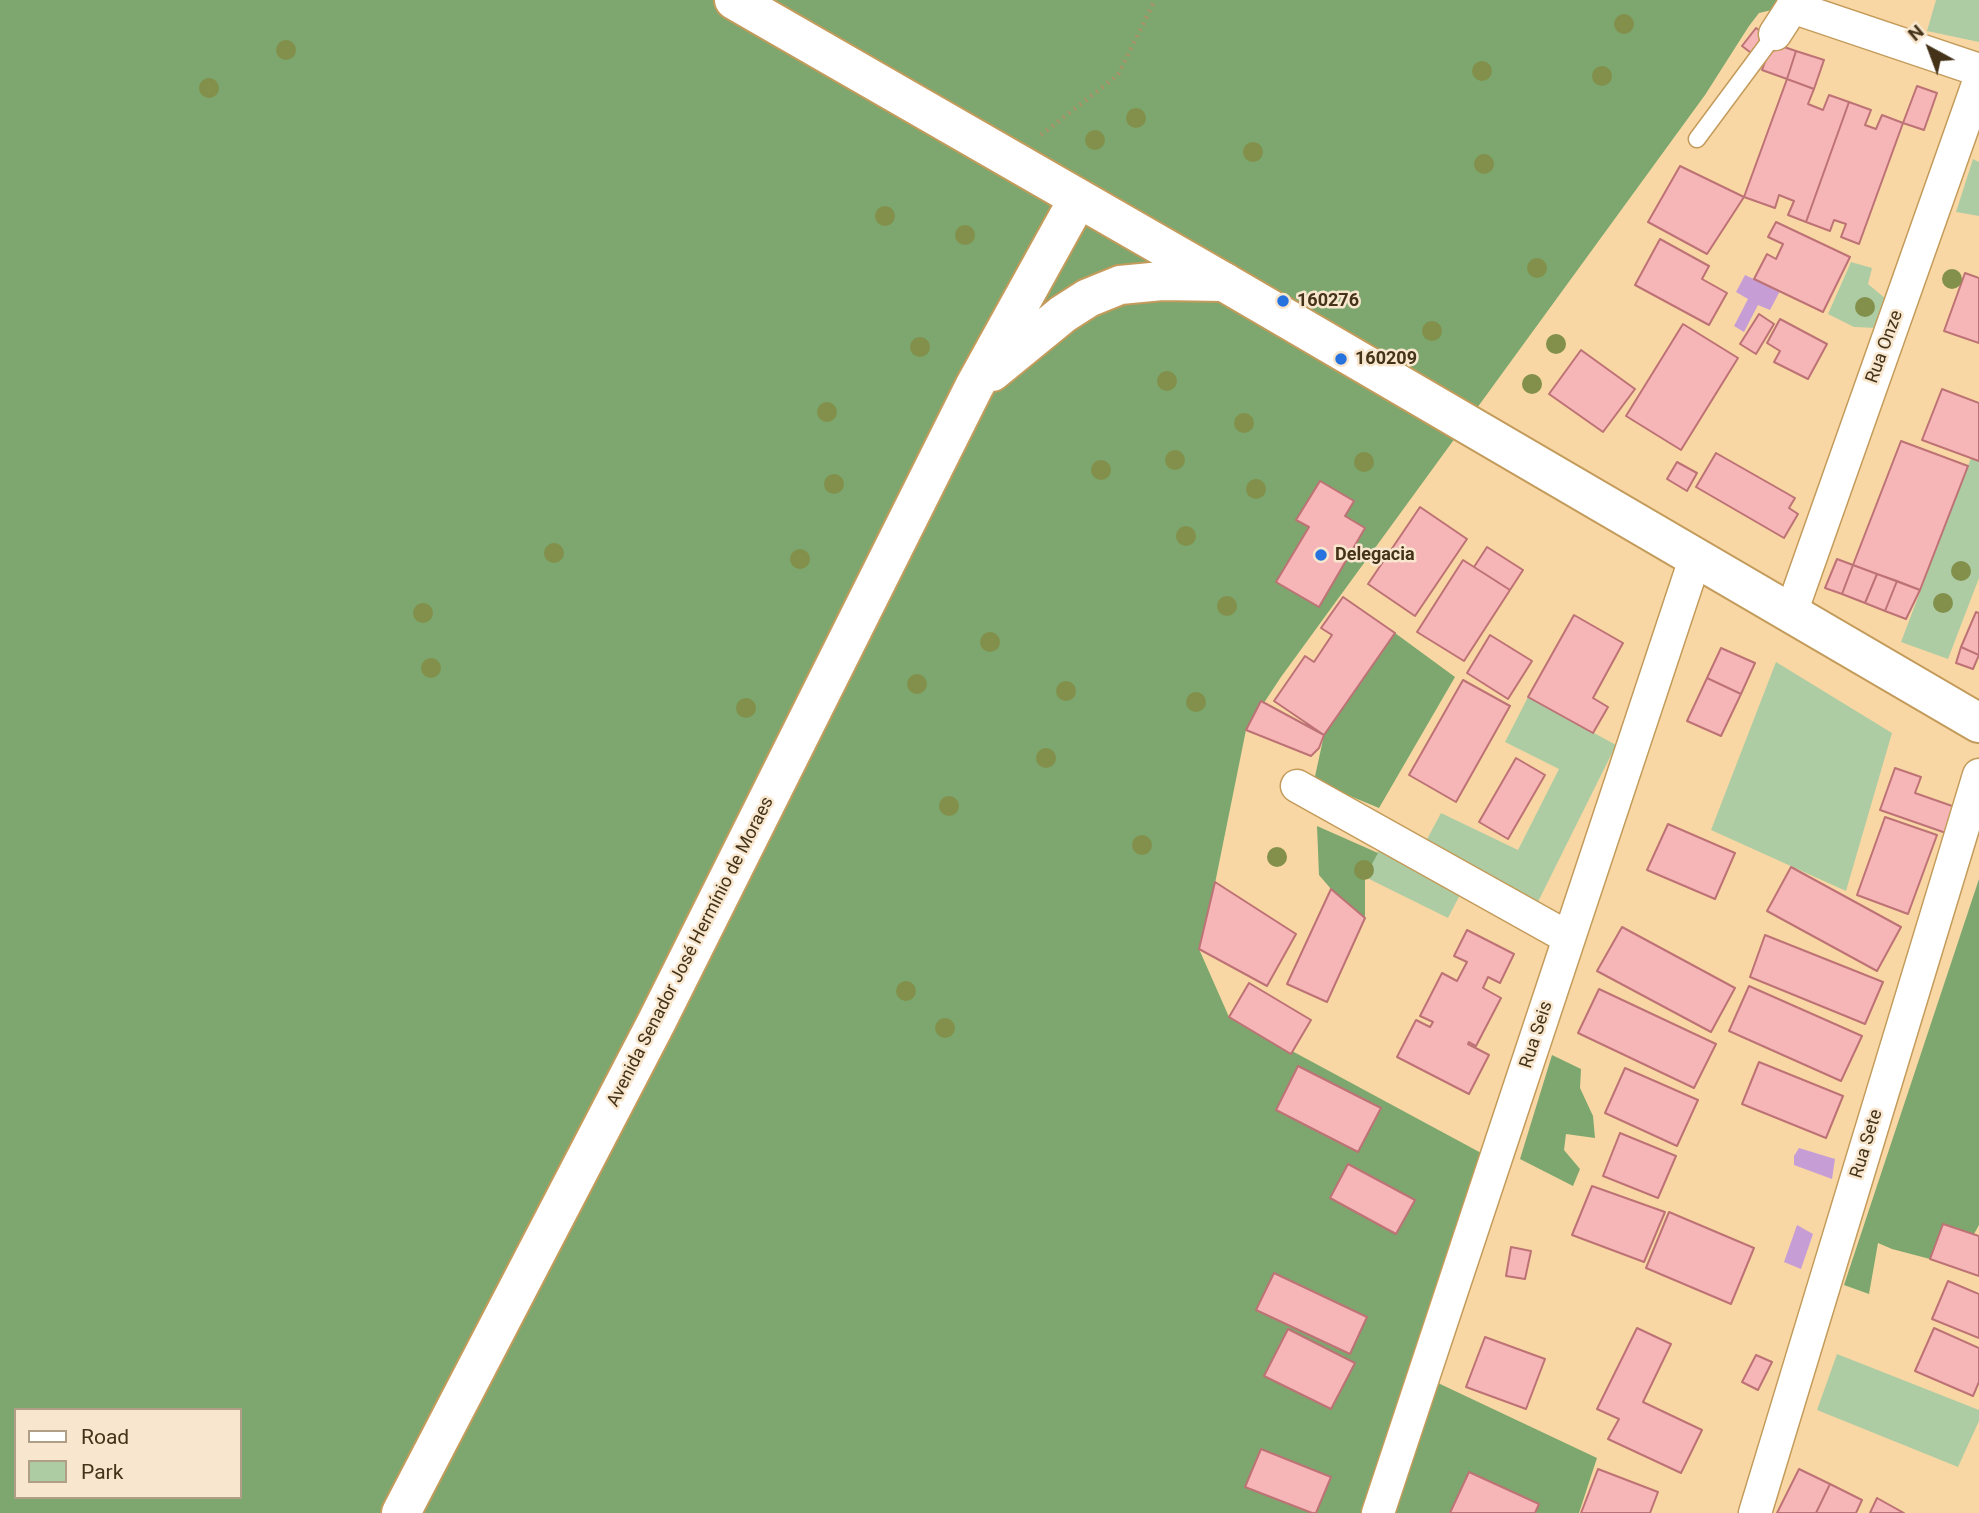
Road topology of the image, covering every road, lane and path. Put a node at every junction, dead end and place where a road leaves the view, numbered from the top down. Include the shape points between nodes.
1 (734, 0) edge
2 (1155, 0) edge
3 (1795, 4) edge
4 (1775, 34) joint
5 (1979, 70) edge
6 (1979, 81) edge
7 (1037, 138) dead end
8 (1698, 139) dead end
9 (1078, 199) junction
10 (1224, 282) junction
11 (975, 387) junction
12 (1696, 556) junction
13 (1791, 613) junction
14 (1979, 723) edge
15 (1979, 775) edge
16 (1297, 786) dead end
17 (1569, 938) junction
18 (401, 1513) edge
19 (1378, 1513) edge
20 (1755, 1513) edge

1 - 9 street
2 - 7 path via 1118,75
3 - 4 street
3 - 5 street
4 - 8 lane
6 - 13 street, Rua Onze
9 - 10 street
9 - 11 street, Avenida Senador José Hermínio de Moraes
10 - 11 street, Avenida Senador José Hermínio de Moraes via 1120,285 1088,298
10 - 12 street
11 - 18 street, Avenida Senador José Hermínio de Moraes via 656,1023
12 - 13 street
12 - 17 street, Rua Seis
13 - 14 street
15 - 20 street, Rua Sete
16 - 17 street
17 - 19 street, Rua Seis

